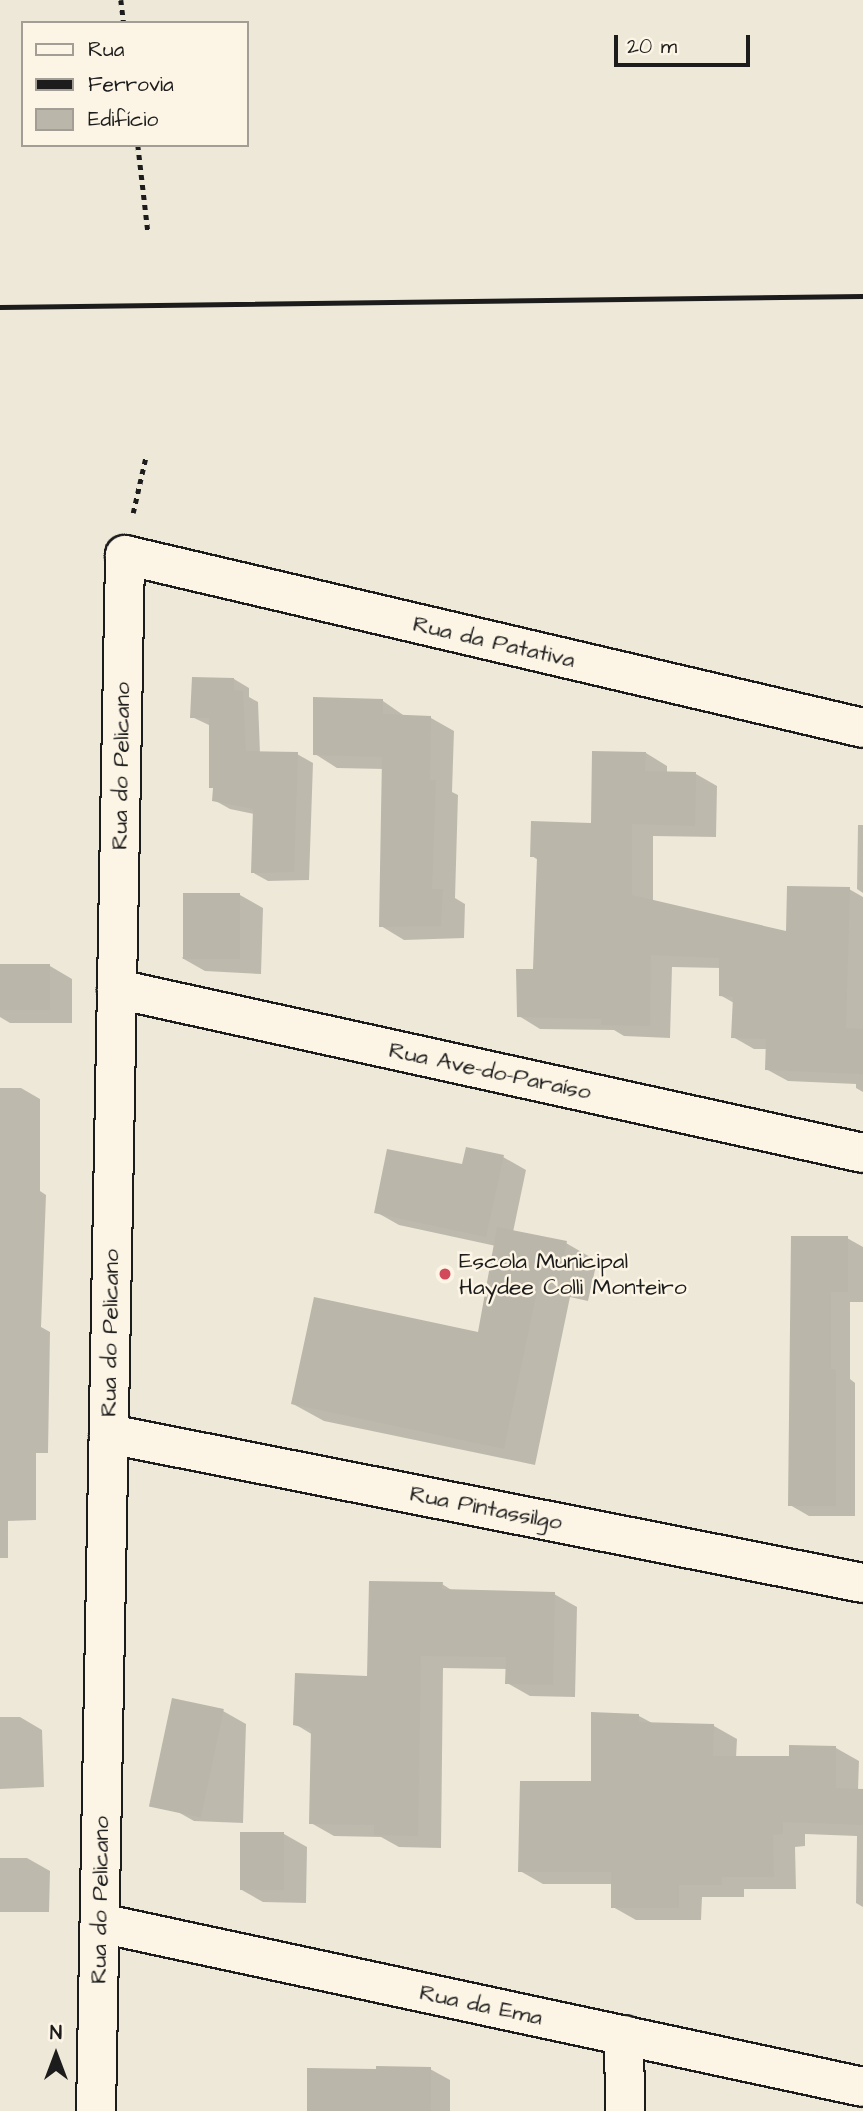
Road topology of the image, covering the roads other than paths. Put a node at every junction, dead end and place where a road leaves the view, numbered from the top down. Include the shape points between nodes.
1 (125, 555) joint
2 (863, 728) edge
3 (117, 989) junction
4 (863, 1153) edge
5 (108, 1434) junction
6 (863, 1583) edge
7 (100, 1923) junction
8 (624, 2035) junction
9 (863, 2087) edge
10 (96, 2111) edge
11 (625, 2111) edge

1 - 2 street, Rua da Patativa
1 - 3 street, Rua do Pelicano
3 - 4 street, Rua Ave-do-Paraíso
3 - 5 street, Rua do Pelicano
5 - 6 street, Rua Pintassilgo
5 - 7 street, Rua do Pelicano
7 - 8 street, Rua da Ema
7 - 10 street, Rua do Pelicano
8 - 9 street, Rua da Ema
8 - 11 street

